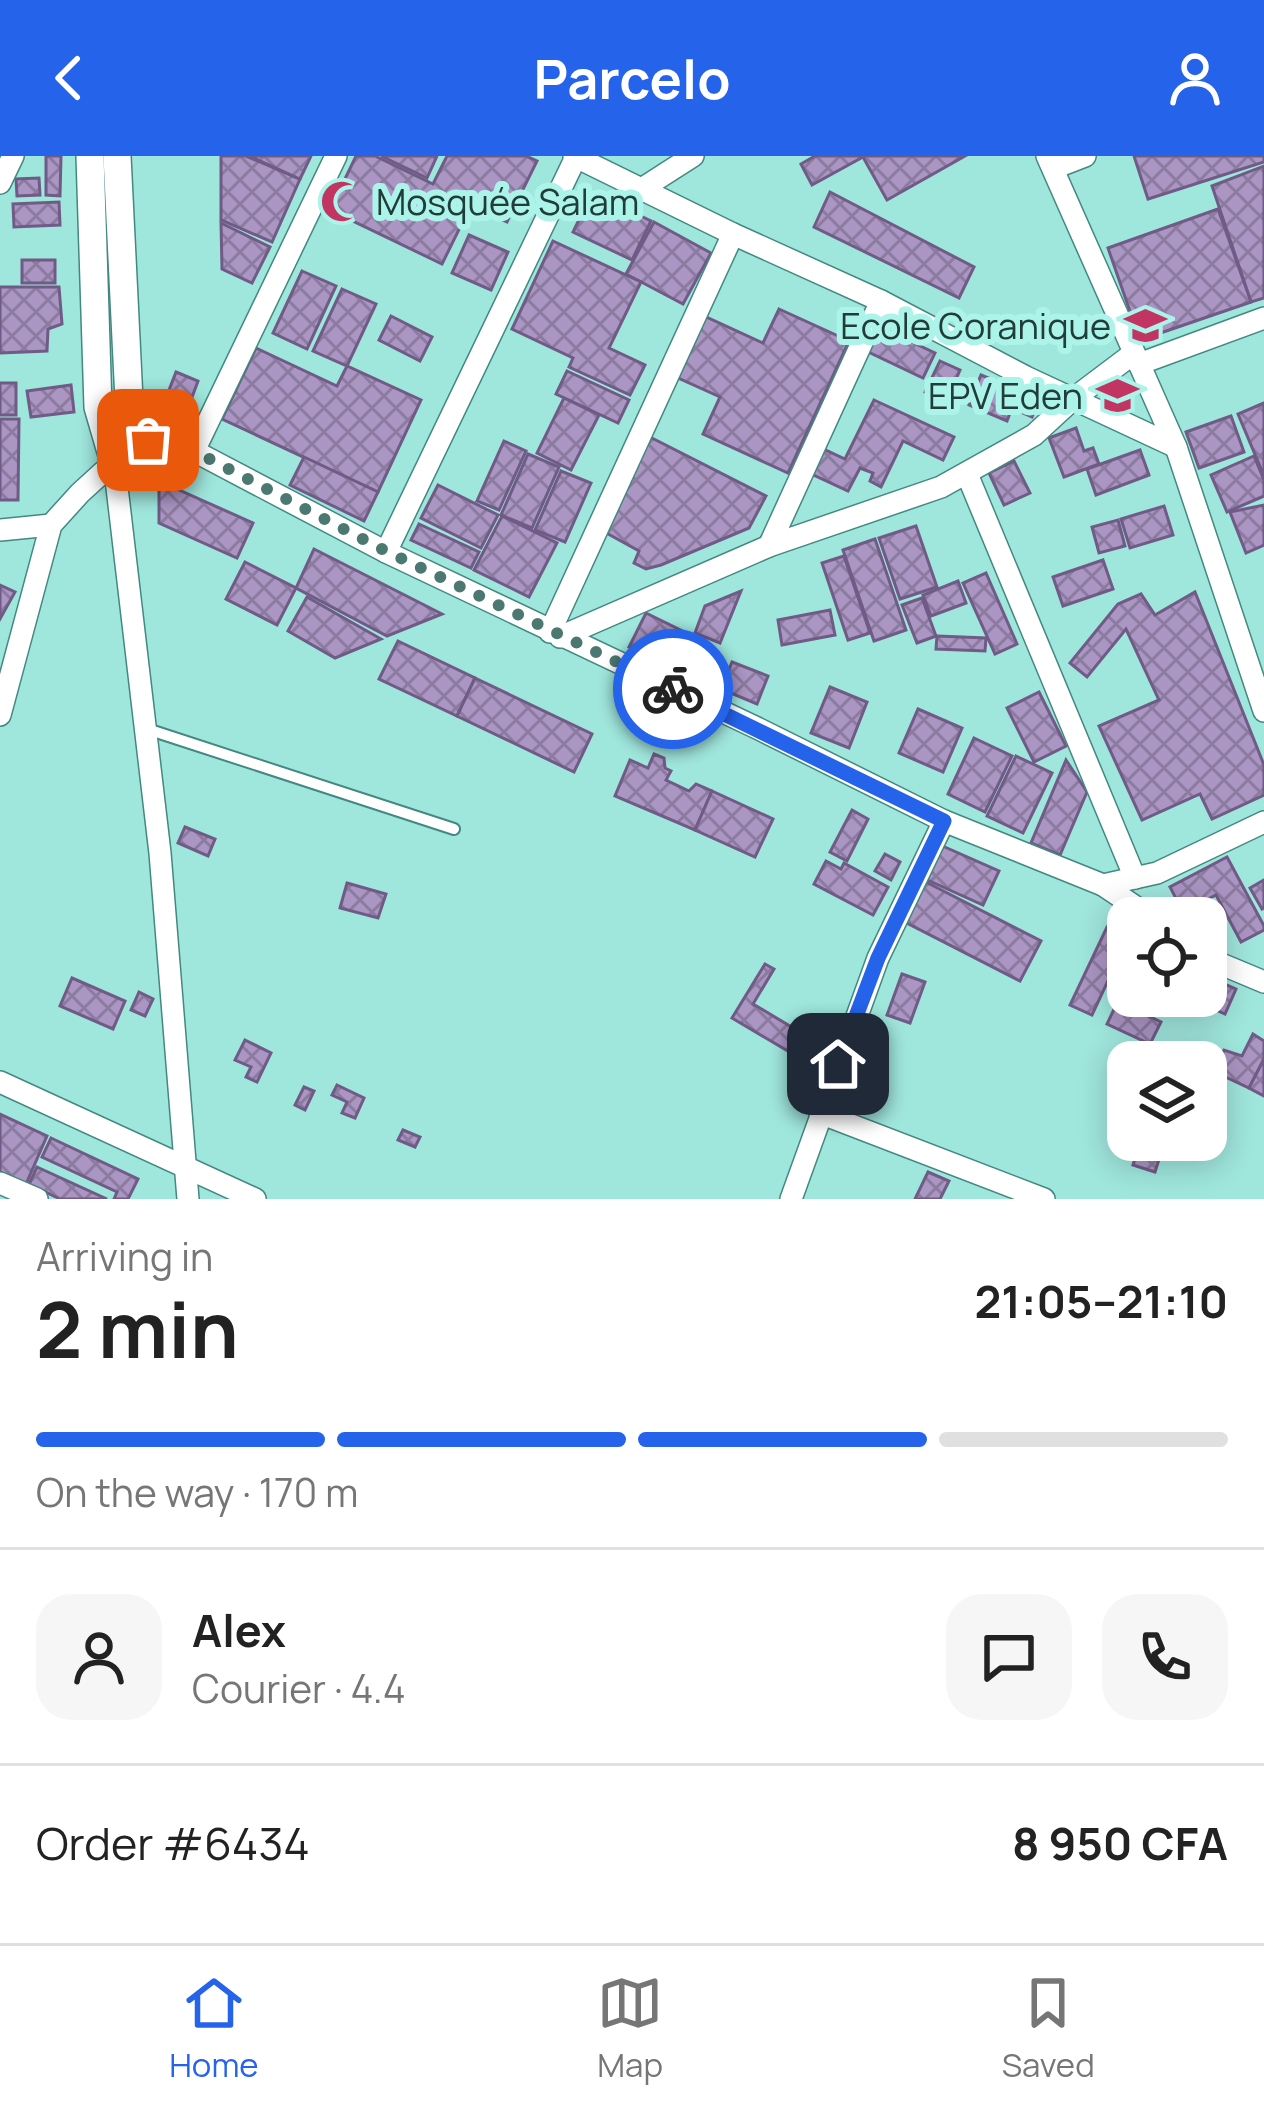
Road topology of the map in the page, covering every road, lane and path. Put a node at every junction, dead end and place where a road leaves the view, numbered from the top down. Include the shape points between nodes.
1 (13, 156) edge
2 (90, 156) edge
3 (118, 156) edge
4 (336, 156) edge
5 (575, 156) edge
6 (693, 156) edge
7 (1085, 156) edge
8 (1050, 162) edge
9 (0, 183) edge
10 (643, 188) junction
11 (733, 234) junction
12 (881, 301) junction
13 (1264, 318) edge
14 (1137, 358) junction
15 (1073, 399) junction
16 (1176, 447) junction
17 (194, 451) junction
18 (114, 462) junction
19 (967, 474) junction
20 (51, 525) junction
21 (0, 530) edge
22 (769, 546) junction
23 (386, 551) junction
24 (555, 634) junction
25 (1264, 711) edge
26 (0, 715) edge
27 (147, 729) junction
28 (944, 821) junction
29 (1264, 823) edge
30 (454, 829) dead end
31 (1135, 878) junction
32 (1103, 886) junction
33 (1120, 897) edge
34 (1227, 967) edge
35 (1264, 982) edge
36 (0, 1082) edge
37 (820, 1113) junction
38 (185, 1166) junction
39 (0, 1183) edge
40 (37, 1199) edge
41 (188, 1199) edge
42 (255, 1199) edge
43 (791, 1199) edge
44 (1044, 1199) edge

1 - 9 street
2 - 18 street via 98,406
3 - 18 street via 129,400
4 - 17 street
5 - 10 street
5 - 23 street
6 - 10 street
7 - 8 street
8 - 14 street
10 - 11 street
11 - 12 street
11 - 24 street
12 - 15 street
12 - 22 street
13 - 14 street
14 - 15 street
14 - 16 street
15 - 16 street
15 - 19 street via 1034,435
16 - 25 street
17 - 18 street via 148,440
17 - 23 street
18 - 20 street
18 - 27 street
19 - 22 street
19 - 31 street
20 - 21 street
20 - 26 street
22 - 24 street
23 - 24 street
24 - 28 street
27 - 30 lane
27 - 38 street
28 - 32 street
28 - 37 street via 878,958
29 - 31 street
31 - 32 street
32 - 33 street
34 - 35 street
36 - 38 street
37 - 43 street
37 - 44 street
38 - 41 street
38 - 42 street
39 - 40 street

